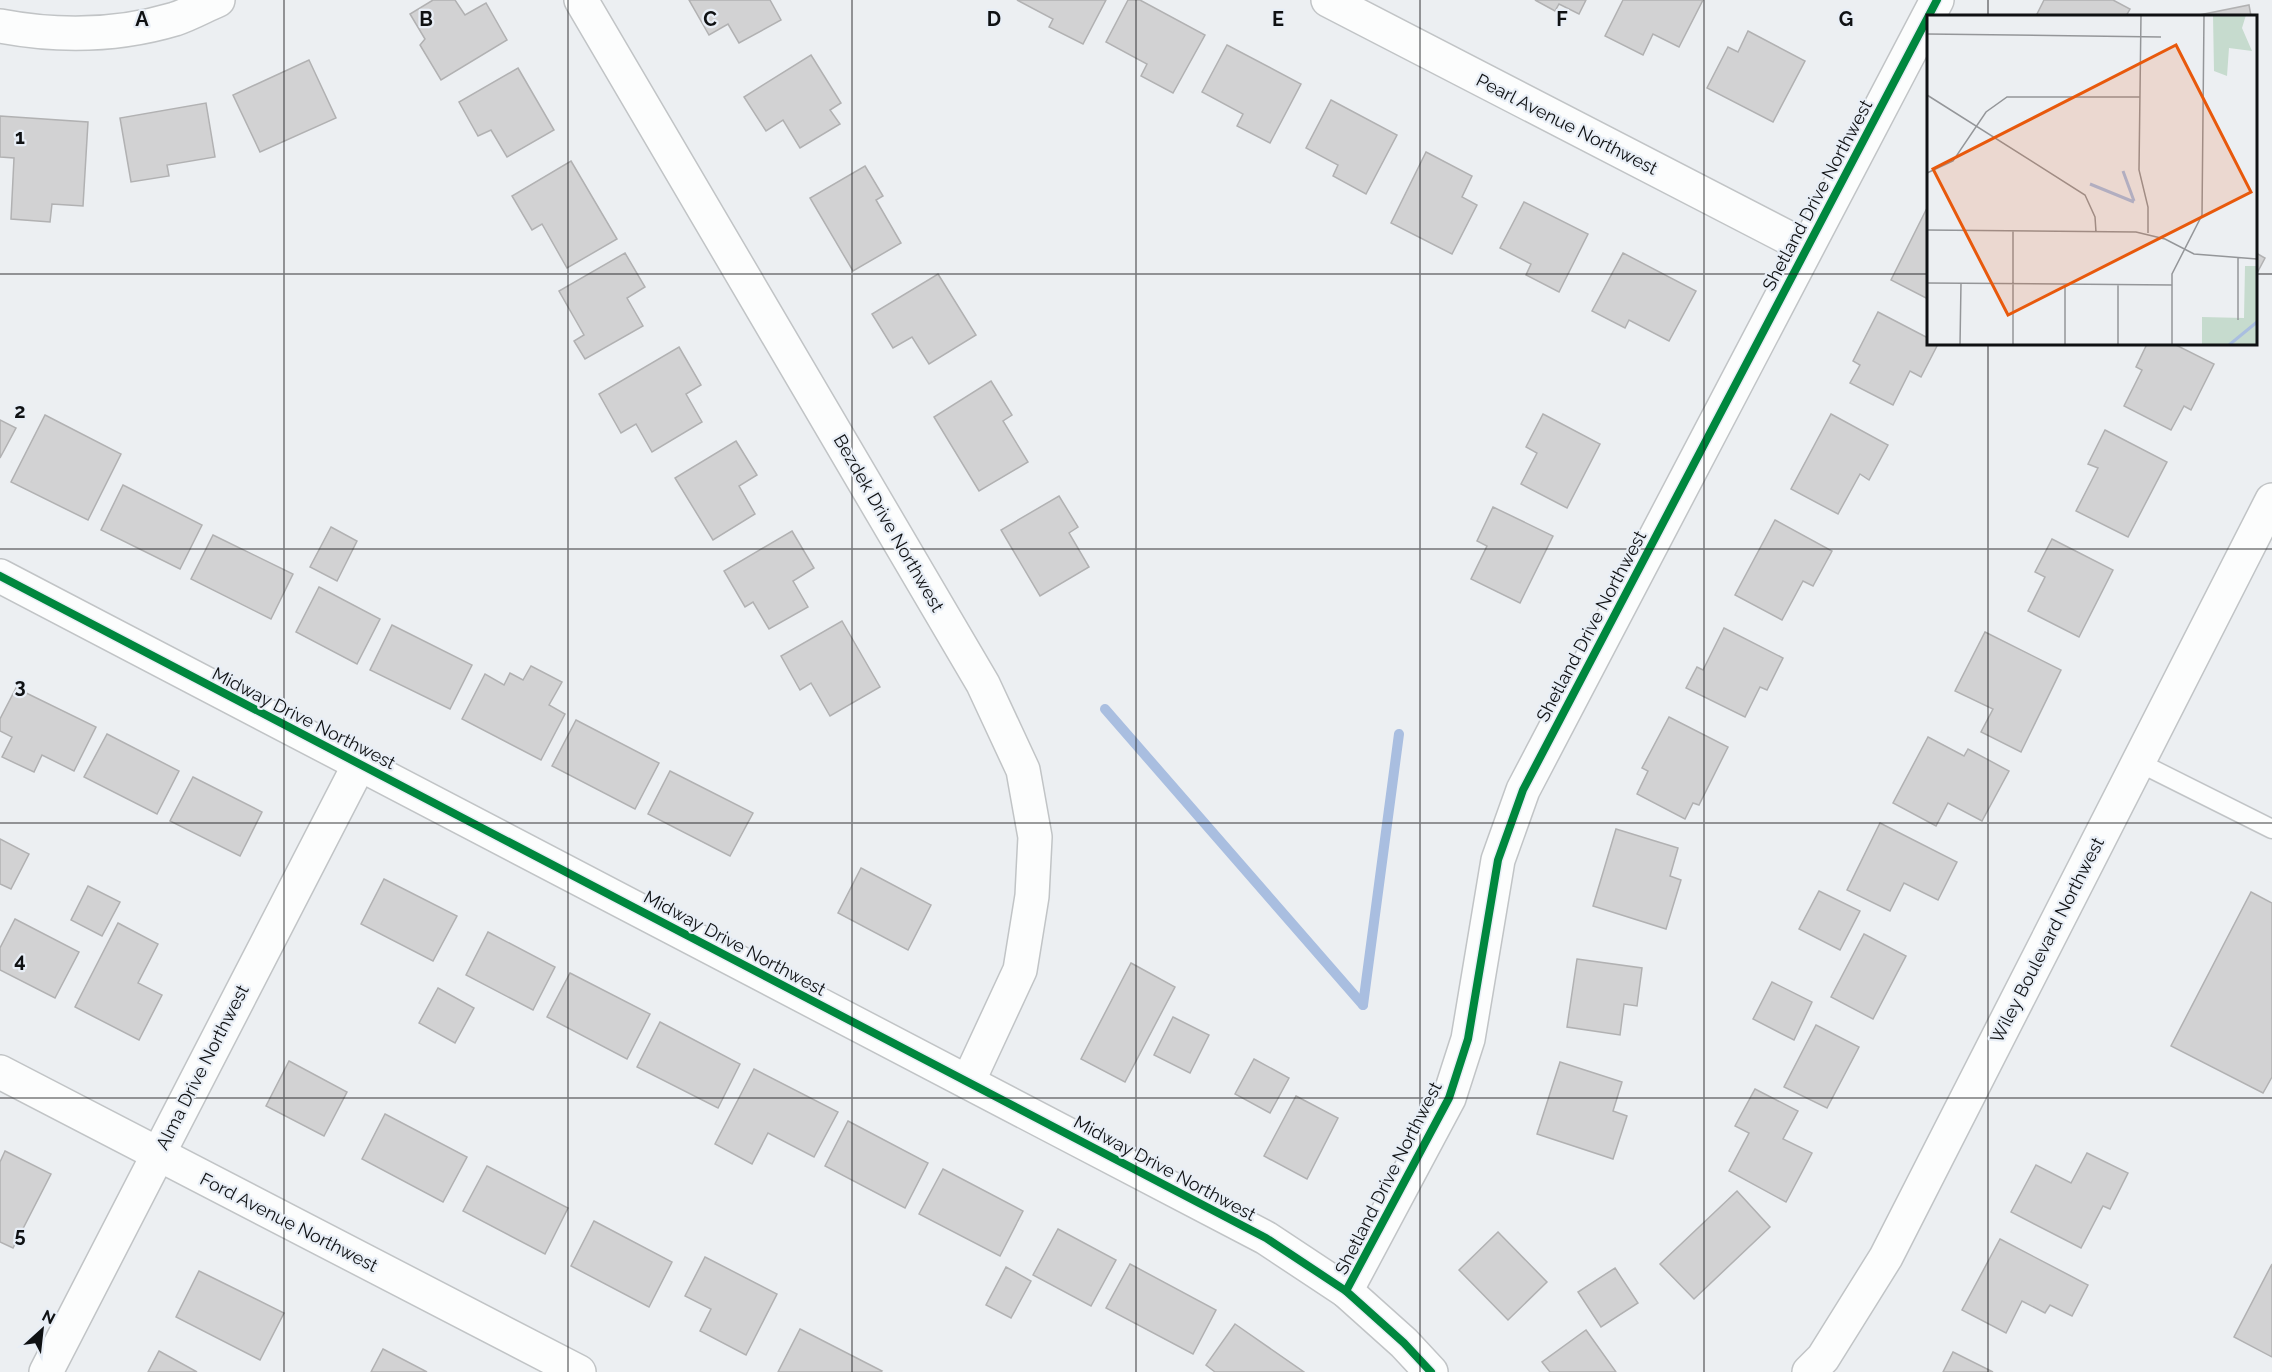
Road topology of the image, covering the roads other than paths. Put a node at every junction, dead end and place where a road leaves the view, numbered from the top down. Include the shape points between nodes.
1 (218, 0) edge
2 (581, 0) edge
3 (1328, 0) edge
4 (1937, 0) edge
5 (1929, 15) edge
6 (1927, 19) edge
7 (0, 26) edge
8 (1806, 247) junction
9 (2267, 521) edge
10 (0, 576) edge
11 (2138, 762) junction
12 (360, 763) junction
13 (2272, 829) edge
14 (0, 1072) edge
15 (968, 1082) junction
16 (158, 1153) junction
17 (1346, 1291) junction
18 (538, 1363) edge
19 (46, 1372) edge
20 (579, 1372) edge
21 (1431, 1372) edge
22 (1809, 1372) edge

1 - 7 street via 176,18 100,34 31,32
2 - 15 street, Bezdek Drive Northwest via 983,684 1023,770 1035,837 1032,896 1020,970
3 - 8 street, Pearl Avenue Northwest
4 - 5 street, Shetland Drive Northwest
6 - 8 street, Shetland Drive Northwest
8 - 17 street, Shetland Drive Northwest via 1522,790 1498,860 1468,1039 1449,1098
9 - 11 street, Wiley Boulevard Northwest
10 - 12 street, Midway Drive Northwest
11 - 13 lane
11 - 22 street, Wiley Boulevard Northwest via 1886,1257 1823,1358
12 - 15 street, Midway Drive Northwest
12 - 16 street, Alma Drive Northwest
14 - 16 street, Ford Avenue Northwest
15 - 17 street, Midway Drive Northwest via 1266,1238
16 - 18 street, Ford Avenue Northwest
16 - 19 street, Alma Drive Northwest
17 - 21 street, Midway Drive Northwest
18 - 20 street, Ford Avenue Northwest

